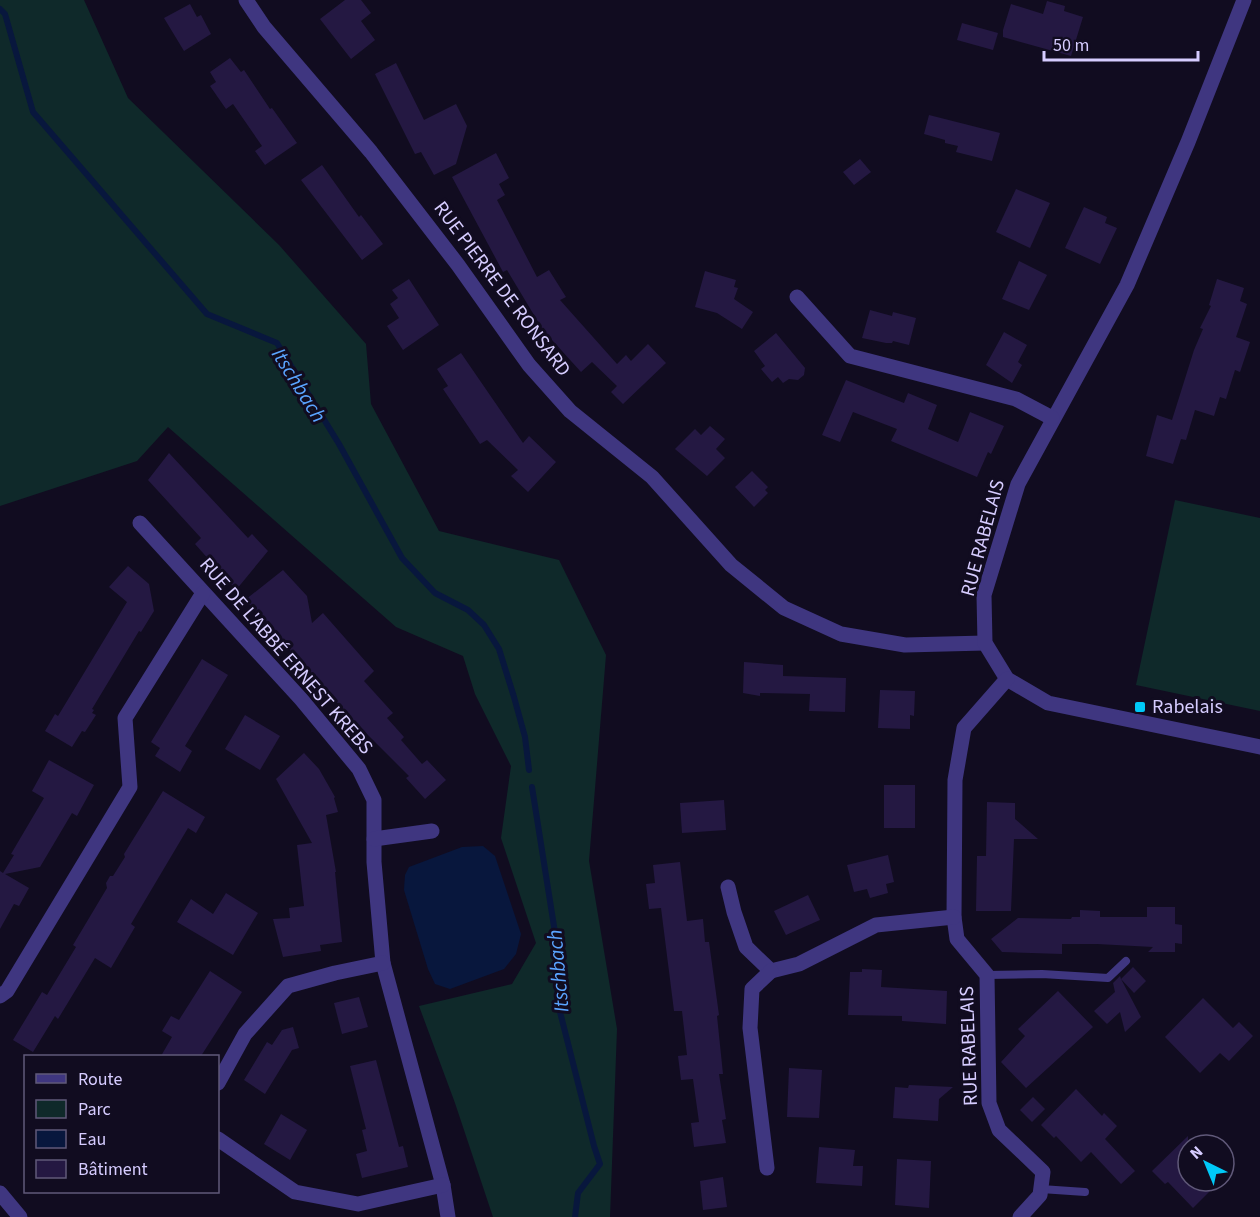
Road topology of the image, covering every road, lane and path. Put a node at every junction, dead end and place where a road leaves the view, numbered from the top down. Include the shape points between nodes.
1 (246, 0) edge
2 (1244, 0) edge
3 (797, 297) dead end
4 (1052, 418) junction
5 (140, 523) dead end
6 (203, 593) junction
7 (985, 643) junction
8 (1007, 679) junction
9 (1260, 747) edge
10 (432, 831) dead end
11 (374, 839) junction
12 (728, 887) dead end
13 (954, 917) junction
14 (1126, 961) dead end
15 (383, 963) junction
16 (771, 971) junction
17 (987, 975) junction
18 (0, 996) edge
19 (219, 1081) edge
20 (219, 1140) edge
21 (767, 1168) dead end
22 (442, 1185) junction
23 (1041, 1189) junction
24 (1085, 1192) dead end
25 (0, 1193) edge
26 (20, 1217) edge
27 (448, 1217) edge
28 (1020, 1217) edge

1 - 7 street, RUE PIERRE DE RONSARD via 264,27 371,152 529,365 570,411 652,477 731,565 784,608 841,634 905,645
2 - 4 street, RUE RABELAIS via 1127,285
3 - 4 street via 850,356 1016,399
4 - 7 street, RUE RABELAIS via 1018,484 984,595
5 - 6 street, RUE DE L'ABBÉ ERNEST KREBS
6 - 11 street, RUE DE L'ABBÉ ERNEST KREBS via 302,699 359,768 374,800
6 - 18 street via 125,718 130,787 7,991
7 - 8 street
8 - 9 street via 1048,703
8 - 13 street, RUE RABELAIS via 964,728 955,780
10 - 11 street
11 - 15 street, RUE DE L'ABBÉ ERNEST KREBS
12 - 16 street via 746,947
13 - 16 street via 876,925 799,964
13 - 17 street, RUE RABELAIS via 957,939
14 - 17 lane via 1108,978
15 - 19 street via 288,986 245,1034
15 - 22 street, RUE DE L'ABBÉ ERNEST KREBS
16 - 21 street via 752,989 750,1028
17 - 23 street, RUE RABELAIS via 989,1103 999,1130 1043,1172
20 - 22 street via 295,1192 358,1204
22 - 27 street, RUE DE L'ABBÉ ERNEST KREBS
23 - 24 lane
23 - 28 street via 1041,1195
25 - 26 street

